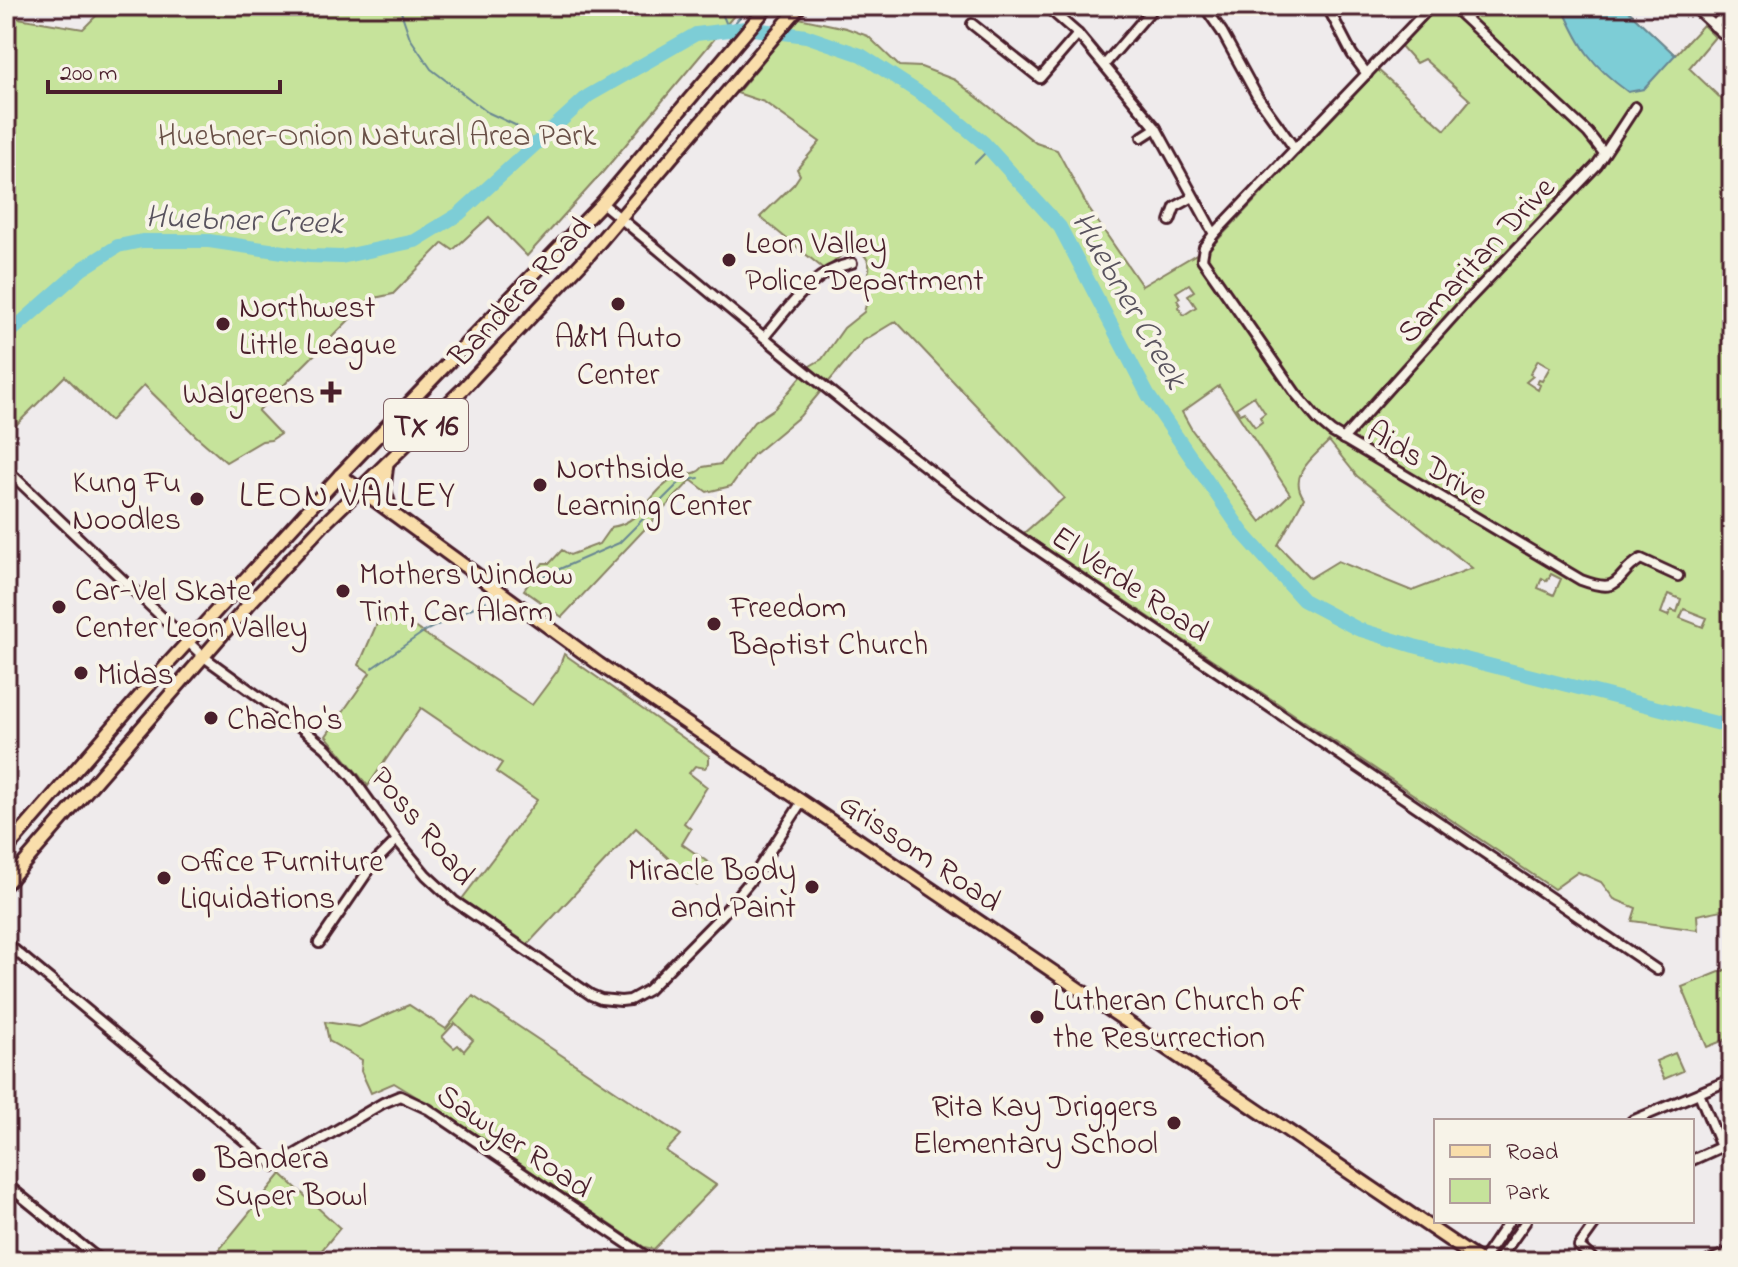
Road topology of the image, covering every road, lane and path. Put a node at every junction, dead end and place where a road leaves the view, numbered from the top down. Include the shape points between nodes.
1 (768, 6) edge
2 (1046, 6) edge
3 (1155, 6) edge
4 (1204, 6) edge
5 (1327, 6) edge
6 (1431, 6) edge
7 (1452, 6) edge
8 (1693, 6) edge
9 (1732, 6) edge
10 (800, 7) edge
11 (972, 24) dead end
12 (1714, 26) junction
13 (1078, 34) junction
14 (1732, 42) edge
15 (1105, 64) junction
16 (1367, 74) junction
17 (1635, 107) dead end
18 (1156, 128) junction
19 (1142, 137) dead end
20 (1295, 149) junction
21 (1603, 152) junction
22 (1193, 197) junction
23 (602, 203) junction
24 (622, 219) junction
25 (1170, 221) dead end
26 (1214, 234) junction
27 (852, 263) dead end
28 (764, 337) junction
29 (1343, 439) junction
30 (387, 462) junction
31 (6, 469) edge
32 (340, 475) junction
33 (360, 489) junction
34 (392, 512) junction
35 (1678, 576) dead end
36 (188, 641) junction
37 (204, 657) junction
38 (80, 763) junction
39 (98, 778) junction
40 (802, 802) junction
41 (397, 840) junction
42 (6, 850) edge
43 (6, 884) edge
44 (6, 943) edge
45 (319, 943) dead end
46 (1657, 970) dead end
47 (1732, 1079) edge
48 (1699, 1093) junction
49 (1637, 1119) edge
50 (1732, 1142) edge
51 (1721, 1147) junction
52 (1694, 1159) edge
53 (6, 1184) edge
54 (1508, 1223) edge
55 (1525, 1223) edge
56 (1596, 1223) edge
57 (1732, 1251) edge
58 (101, 1261) edge
59 (653, 1261) edge
60 (1481, 1261) edge
61 (1498, 1261) edge
62 (1595, 1261) edge
63 (1709, 1261) edge

1 - 23 main road, Bandera Road / TX 16
2 - 13 street
3 - 15 street
4 - 20 street
5 - 16 street
6 - 16 street
7 - 21 street
8 - 12 street
9 - 12 street
10 - 24 main road, Bandera Road / TX 16
11 - 13 street via 1040,78
12 - 14 street
13 - 15 street
15 - 18 street
16 - 20 street
17 - 21 street, Samaritan Drive
18 - 19 street
18 - 22 street
20 - 26 street
21 - 29 street, Samaritan Drive via 1597,165
22 - 25 street via 1175,207
22 - 26 street
23 - 24 street, El Verde Road
23 - 32 main road, Bandera Road / TX 16
24 - 28 street, El Verde Road
24 - 30 main road, Bandera Road / TX 16
26 - 29 street, Aids Drive via 1202,259 1296,394
27 - 28 street via 826,272
28 - 46 street, El Verde Road via 1006,528
29 - 35 street, Aids Drive via 1581,580 1615,584 1641,559
30 - 33 main road, Bandera Road / TX 16
30 - 34 main road via 384,488
31 - 36 street, Poss Road
32 - 33 main road, Grissom Road
32 - 36 main road, Bandera Road / TX 16
33 - 34 main road, Grissom Road
33 - 37 main road, Bandera Road / TX 16
34 - 40 main road, Grissom Road via 599,664
36 - 37 street, Poss Road
36 - 38 main road, Bandera Road / TX 16
37 - 39 main road, Bandera Road / TX 16
37 - 41 street, Poss Road via 326,748
38 - 39 main road
38 - 42 main road, Bandera Road / TX 16
39 - 43 main road, Bandera Road / TX 16
40 - 41 street, Poss Road via 722,915 648,990 621,1001 586,992 454,901
40 - 60 main road, Grissom Road
41 - 45 street via 373,864
44 - 59 street, Sawyer Road via 275,1166 400,1096 428,1109
47 - 48 street
48 - 49 street
48 - 51 street
50 - 51 street
51 - 52 street
53 - 58 street
54 - 60 street
55 - 61 street
56 - 62 street via 1579,1246
57 - 63 street

